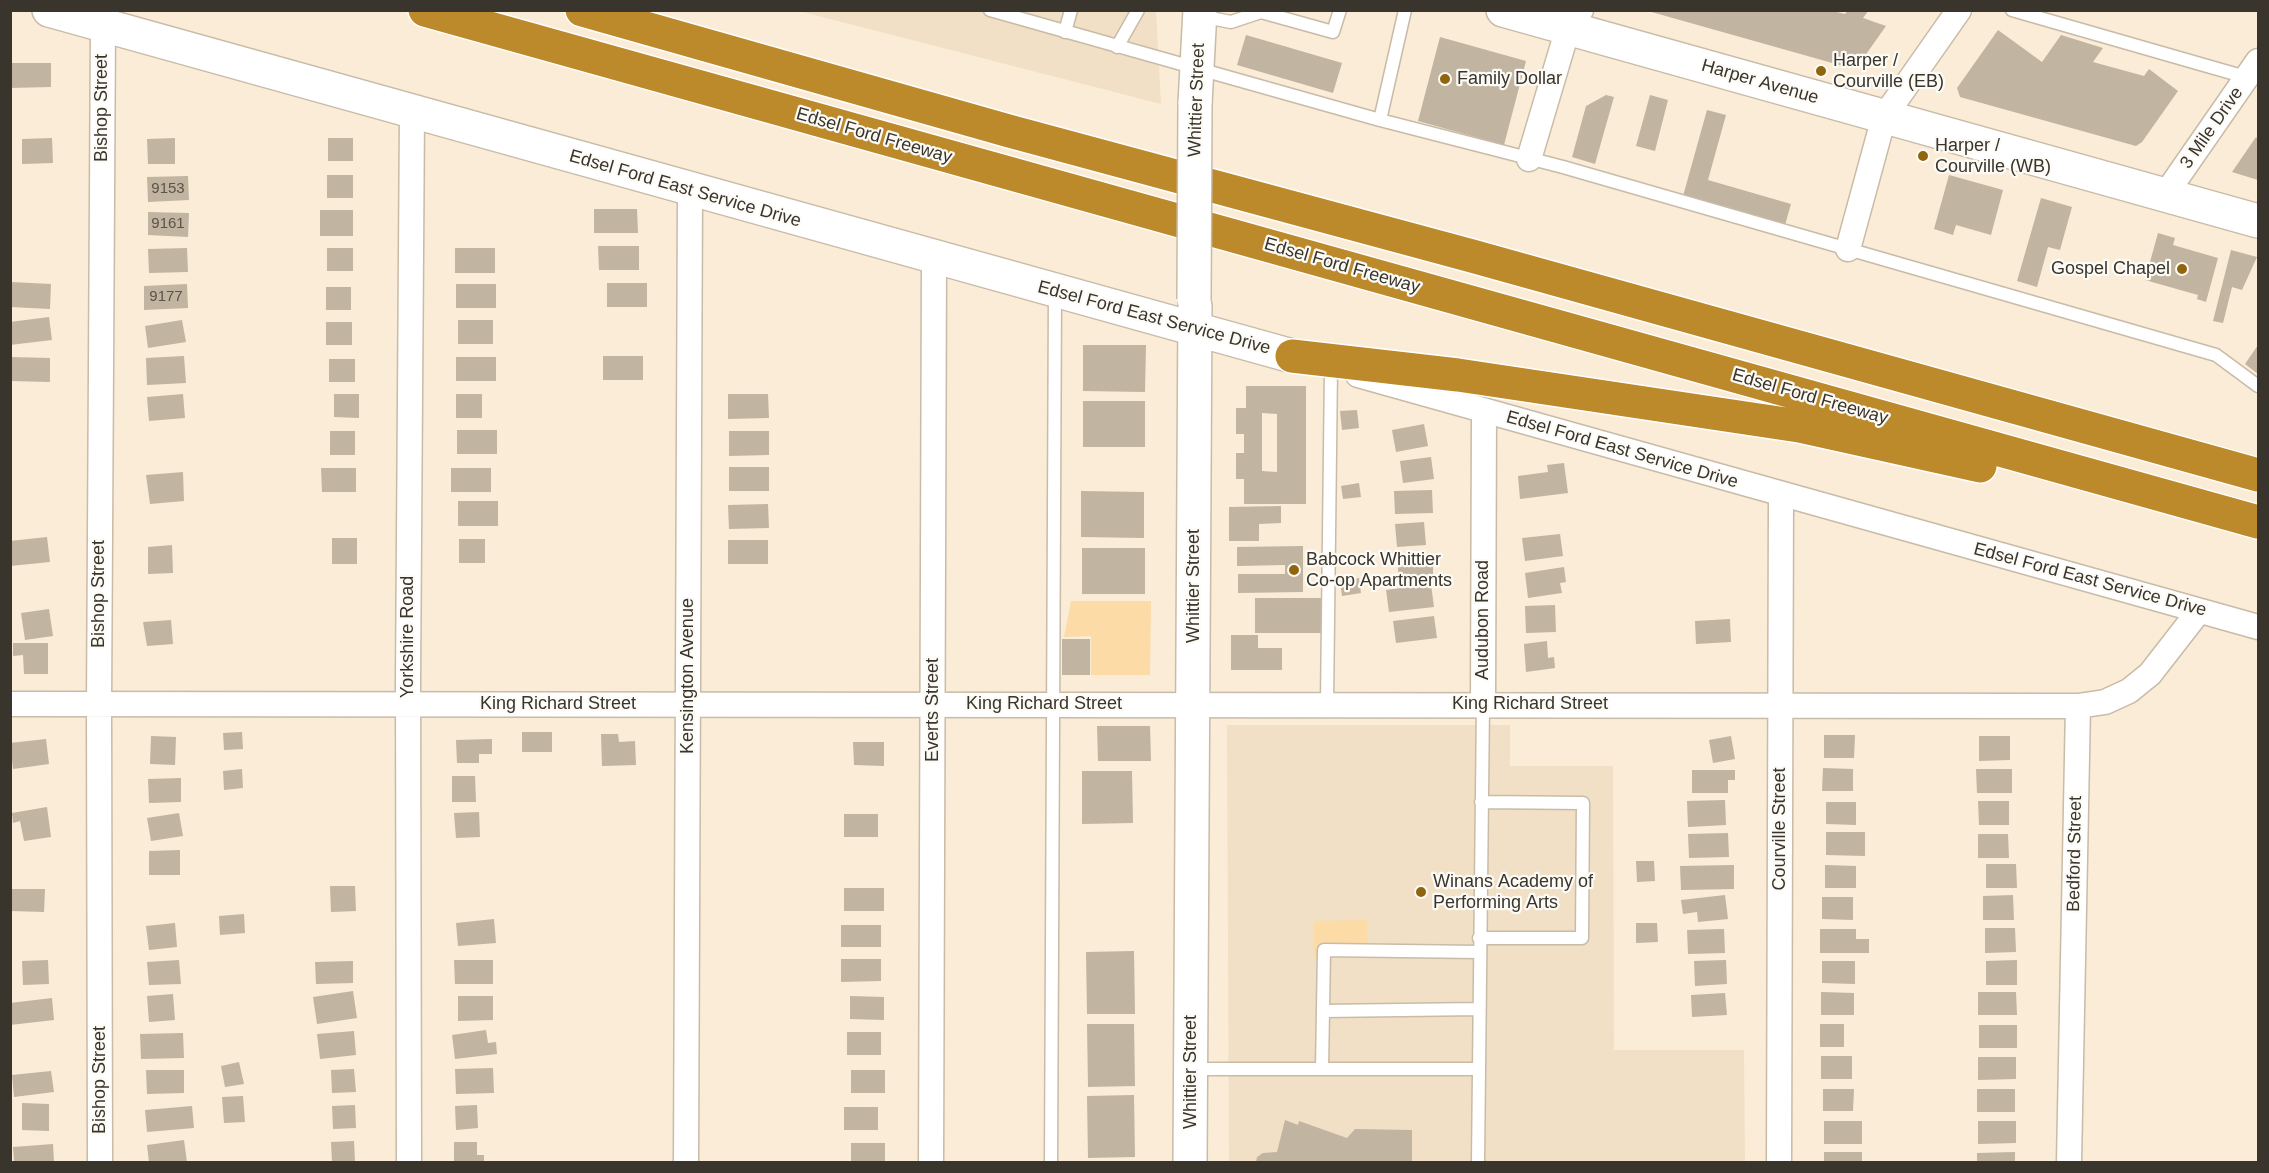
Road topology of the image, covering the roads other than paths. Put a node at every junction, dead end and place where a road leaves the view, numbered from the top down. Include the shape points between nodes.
1 (49, 10) edge
2 (425, 10) edge
3 (582, 10) edge
4 (990, 10) edge
5 (1071, 10) edge
6 (1127, 10) edge
7 (1138, 10) edge
8 (1340, 10) edge
9 (1405, 10) edge
10 (1503, 10) edge
11 (1959, 10) edge
12 (2012, 10) edge
13 (1200, 13) edge
14 (1574, 19) edge
15 (1128, 24) junction
16 (103, 26) junction
17 (1065, 32) junction
18 (1123, 49) junction
19 (1197, 70) junction
20 (2255, 73) edge
21 (412, 112) junction
22 (1884, 117) junction
23 (1380, 120) junction
24 (1529, 159) junction
25 (690, 190) junction
26 (2165, 195) junction
27 (2259, 221) edge
28 (1848, 249) junction
29 (934, 258) junction
30 (1055, 291) junction
31 (1195, 313) junction
32 (1293, 356) junction
33 (1331, 367) junction
34 (2259, 386) edge
35 (1484, 411) junction
36 (2024, 457) junction
37 (2259, 475) edge
38 (1781, 495) junction
39 (2259, 522) edge
40 (2199, 610) junction
41 (2259, 627) edge
42 (1194, 703) junction
43 (1326, 703) junction
44 (1483, 703) junction
45 (10, 704) edge
46 (408, 704) junction
47 (687, 704) junction
48 (933, 704) junction
49 (1054, 704) junction
50 (1781, 704) junction
51 (99, 705) junction
52 (2078, 706) junction
53 (1481, 802) junction
54 (1479, 938) junction
55 (1479, 952) junction
56 (1479, 1009) junction
57 (1323, 1011) junction
58 (1191, 1069) junction
59 (1322, 1069) junction
60 (1479, 1069) junction
61 (100, 1162) edge
62 (409, 1162) edge
63 (686, 1162) edge
64 (931, 1162) edge
65 (1051, 1162) edge
66 (1190, 1162) edge
67 (1479, 1162) edge
68 (1779, 1162) edge
69 (2069, 1162) edge

1 - 16 street, Edsel Ford East Service Drive
2 - 36 highway, Edsel Ford Freeway
3 - 37 highway
4 - 17 lane
5 - 17 lane
6 - 15 lane
7 - 15 lane
8 - 13 lane via 1333,32 1261,12 1231,22
9 - 23 lane
10 - 14 street, Harper Avenue
11 - 22 street
12 - 20 lane
13 - 19 street, Whittier Street
14 - 22 street, Harper Avenue
14 - 24 street
15 - 18 lane
16 - 21 street, Edsel Ford East Service Drive
16 - 51 street, Bishop Street
17 - 18 lane
18 - 19 lane
19 - 23 lane
19 - 31 street, Whittier Street, bridge
20 - 26 street, 3 Mile Drive
21 - 25 street, Edsel Ford East Service Drive
21 - 46 street, Yorkshire Road
22 - 26 street, Harper Avenue
22 - 28 street
23 - 24 lane
24 - 28 lane
25 - 29 street, Edsel Ford East Service Drive
25 - 47 street, Kensington Avenue
26 - 27 street, Harper Avenue
28 - 34 lane via 2216,355
29 - 30 street, Edsel Ford East Service Drive
29 - 48 street, Everts Street
30 - 31 street, Edsel Ford East Service Drive
30 - 49 lane
31 - 32 street, Edsel Ford East Service Drive
31 - 42 street, Whittier Street
32 - 33 street, Edsel Ford East Service Drive
32 - 36 highway via 1458,375 1799,426 1989,468
33 - 35 street, Edsel Ford East Service Drive
33 - 43 lane
35 - 38 street, Edsel Ford East Service Drive
35 - 44 street, Audubon Road
36 - 39 highway, Edsel Ford Freeway
38 - 40 street, Edsel Ford East Service Drive
38 - 50 street, Courville Street
40 - 41 street, Edsel Ford East Service Drive
40 - 52 street via 2150,674 2129,691 2105,702
42 - 43 street, King Richard Street
42 - 49 street, King Richard Street
42 - 58 street, Whittier Street
43 - 44 street, King Richard Street
44 - 50 street, King Richard Street
44 - 53 lane, Audubon Road
45 - 51 street, King Richard Street
46 - 47 street, King Richard Street
46 - 51 street, King Richard Street
46 - 62 street, Yorkshire Road
47 - 48 street, King Richard Street
47 - 63 street, Kensington Avenue
48 - 49 street, King Richard Street
48 - 64 street, Everts Street
49 - 65 lane
50 - 52 street, King Richard Street
50 - 68 street, Courville Street
51 - 61 street, Bishop Street
52 - 69 street, Bedford Street
53 - 54 lane, Audubon Road
53 - 54 lane via 1583,803 1582,938
54 - 55 lane, Audubon Road
55 - 56 lane, Audubon Road
55 - 57 lane via 1324,950
56 - 57 lane
56 - 60 lane, Audubon Road
57 - 59 lane
58 - 59 lane
58 - 66 street, Whittier Street
59 - 60 lane
60 - 67 lane, Audubon Road

